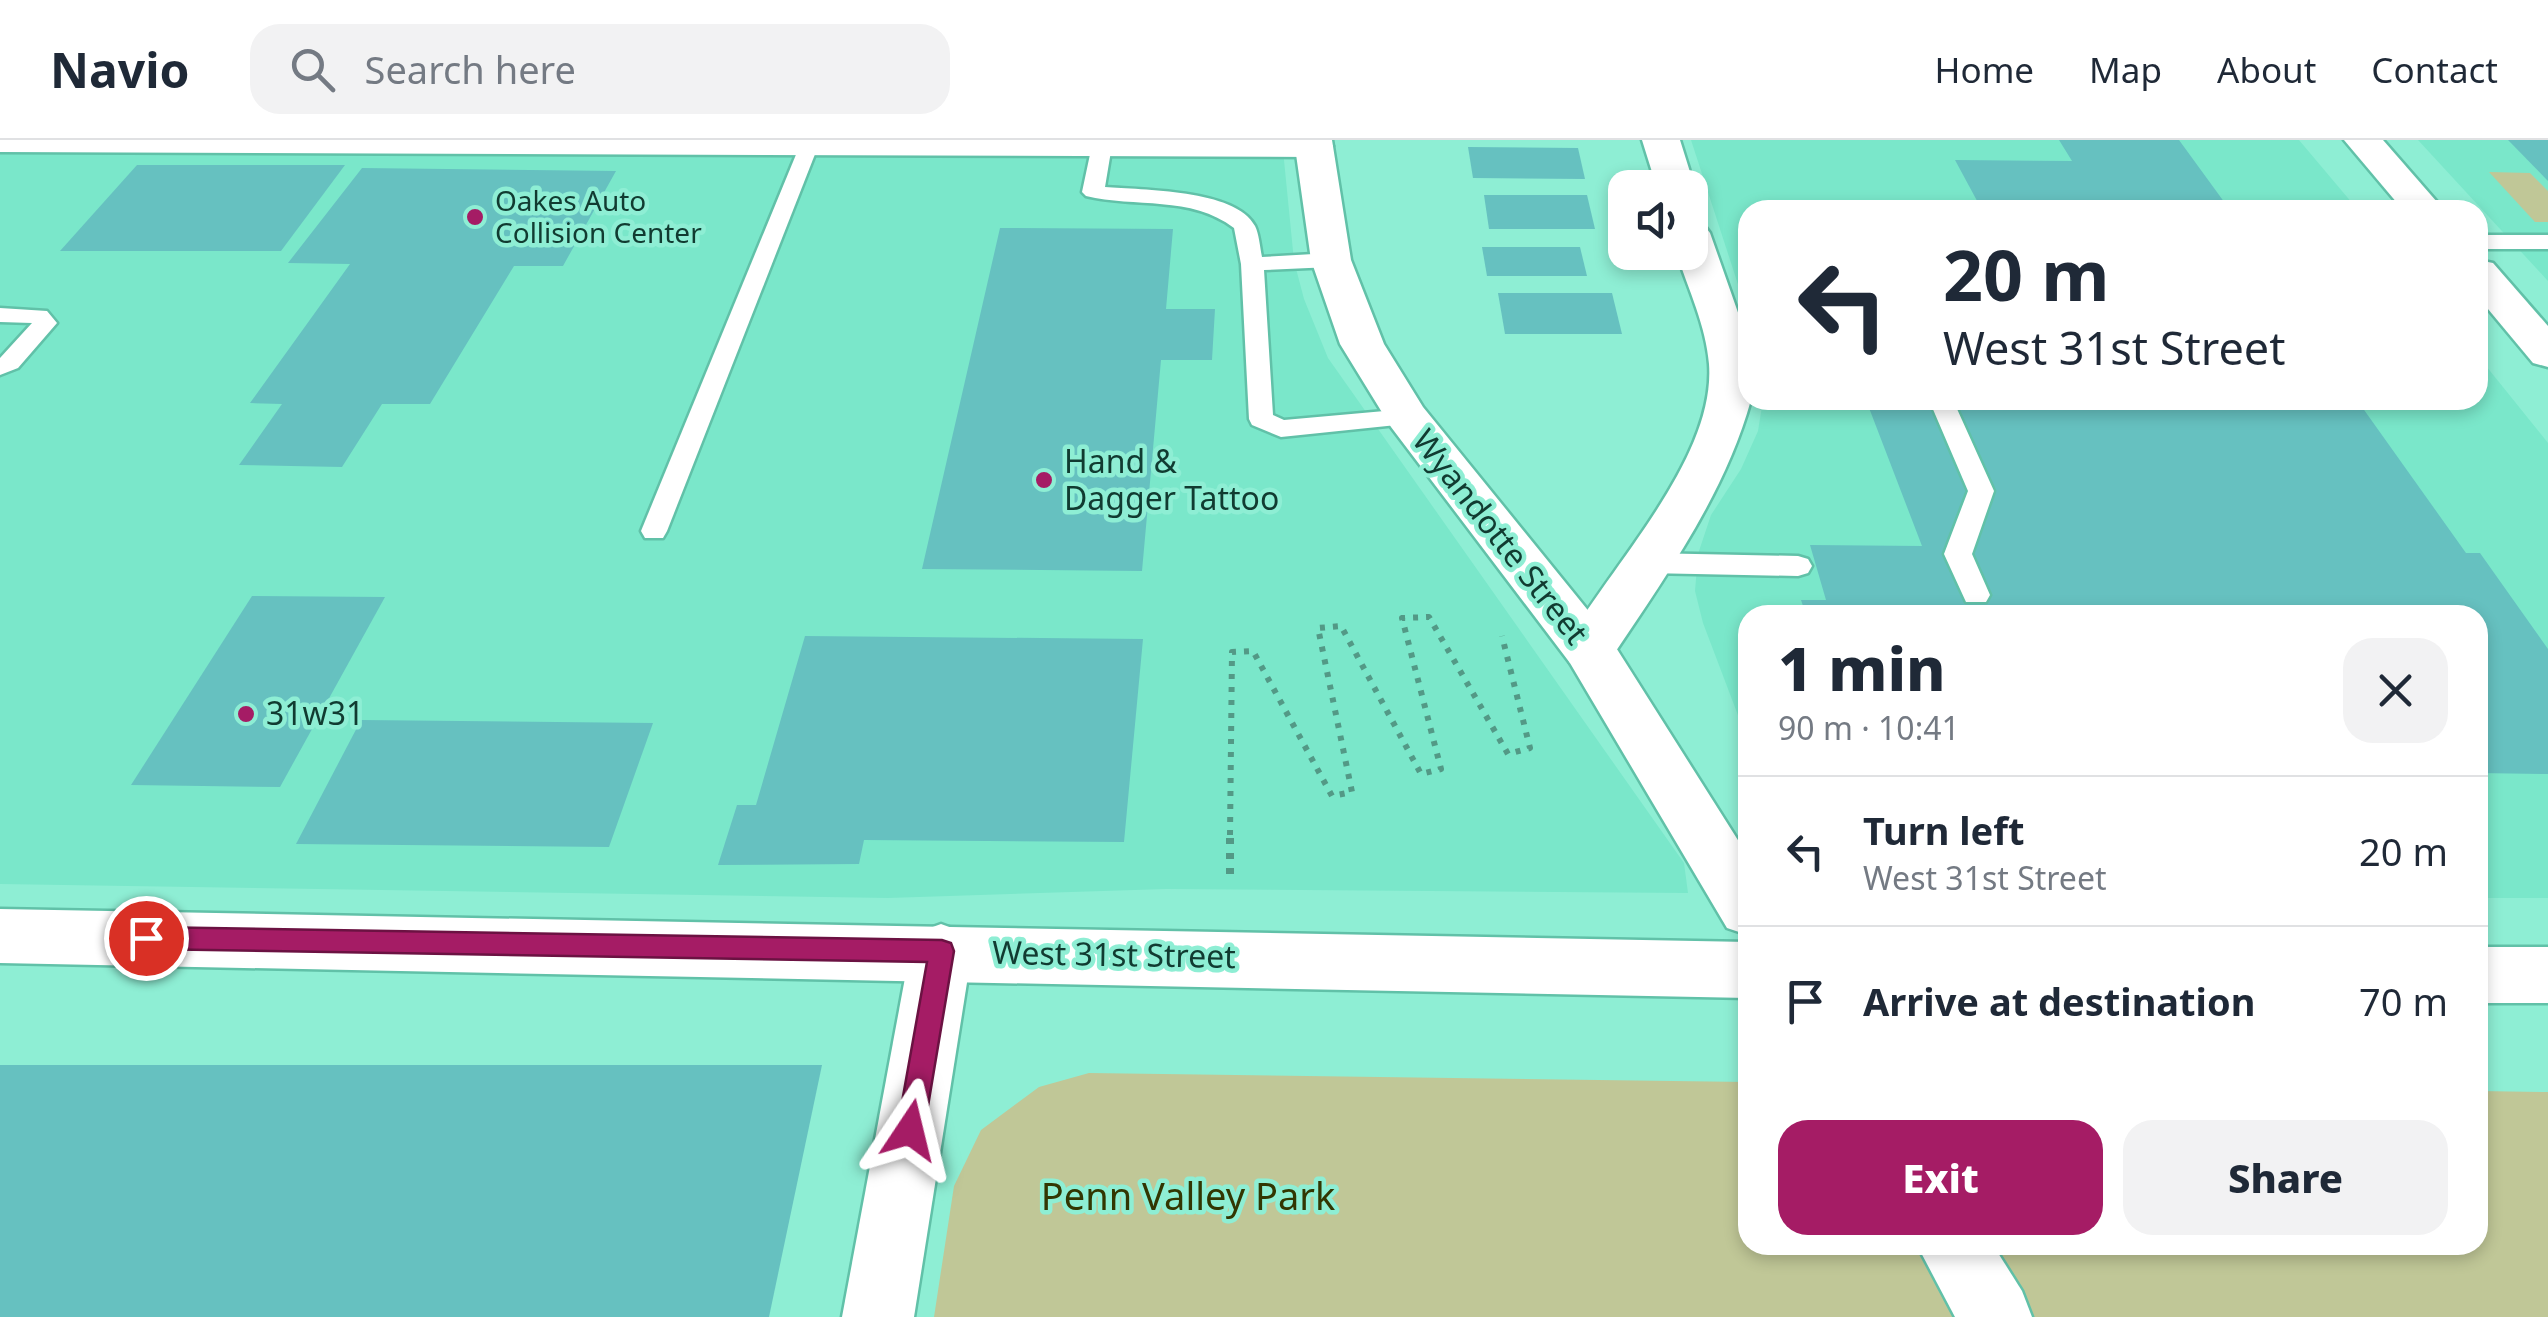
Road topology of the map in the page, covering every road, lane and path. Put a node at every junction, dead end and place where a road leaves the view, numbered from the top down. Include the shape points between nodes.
1 (1661, 140) edge
2 (2363, 140) edge
3 (0, 141) edge
4 (221, 141) edge
5 (468, 141) edge
6 (713, 142) edge
7 (1313, 143) edge
8 (809, 144) junction
9 (1102, 145) junction
10 (1670, 170) edge
11 (2415, 200) edge
12 (2488, 242) edge
13 (2548, 242) edge
14 (1331, 260) junction
15 (1252, 264) junction
16 (1702, 270) edge
17 (2488, 291) edge
18 (0, 314) edge
19 (2548, 353) edge
20 (0, 367) edge
21 (1945, 410) edge
22 (1407, 417) junction
23 (654, 530) dead end
24 (1646, 563) junction
25 (1798, 566) dead end
26 (1976, 595) dead end
27 (1499, 622) dead end
28 (1588, 649) junction
29 (1230, 874) dead end
30 (1738, 894) edge
31 (0, 936) edge
32 (942, 951) junction
33 (1723, 970) edge
34 (2488, 974) edge
35 (2548, 975) edge
36 (1958, 1255) edge
37 (878, 1317) edge
38 (1996, 1317) edge

1 - 10 street
2 - 11 street
3 - 4 street
4 - 5 street
5 - 6 street
6 - 8 street
7 - 9 street
7 - 14 street, Wyandotte Street
8 - 9 street
8 - 23 lane
9 - 15 lane via 1093,192 1200,202 1225,211 1244,226
12 - 13 lane
14 - 15 lane
14 - 22 street, Wyandotte Street via 1362,344
15 - 22 lane via 1260,419 1281,429
16 - 24 street via 1732,366 1725,421 1669,532
17 - 19 street
18 - 20 lane via 39,316 44,322
21 - 26 lane via 1981,490 1958,554
22 - 28 street, Wyandotte Street
24 - 25 lane
24 - 28 street
27 - 29 path via 1530,748 1508,754 1429,617 1402,618 1441,769 1421,774 1341,626 1318,628 1352,792 1332,796 1253,651 1232,652
28 - 30 street, Wyandotte Street
31 - 32 street, West 31st Street
32 - 33 street, West 31st Street
32 - 37 street
34 - 35 street
36 - 38 street

